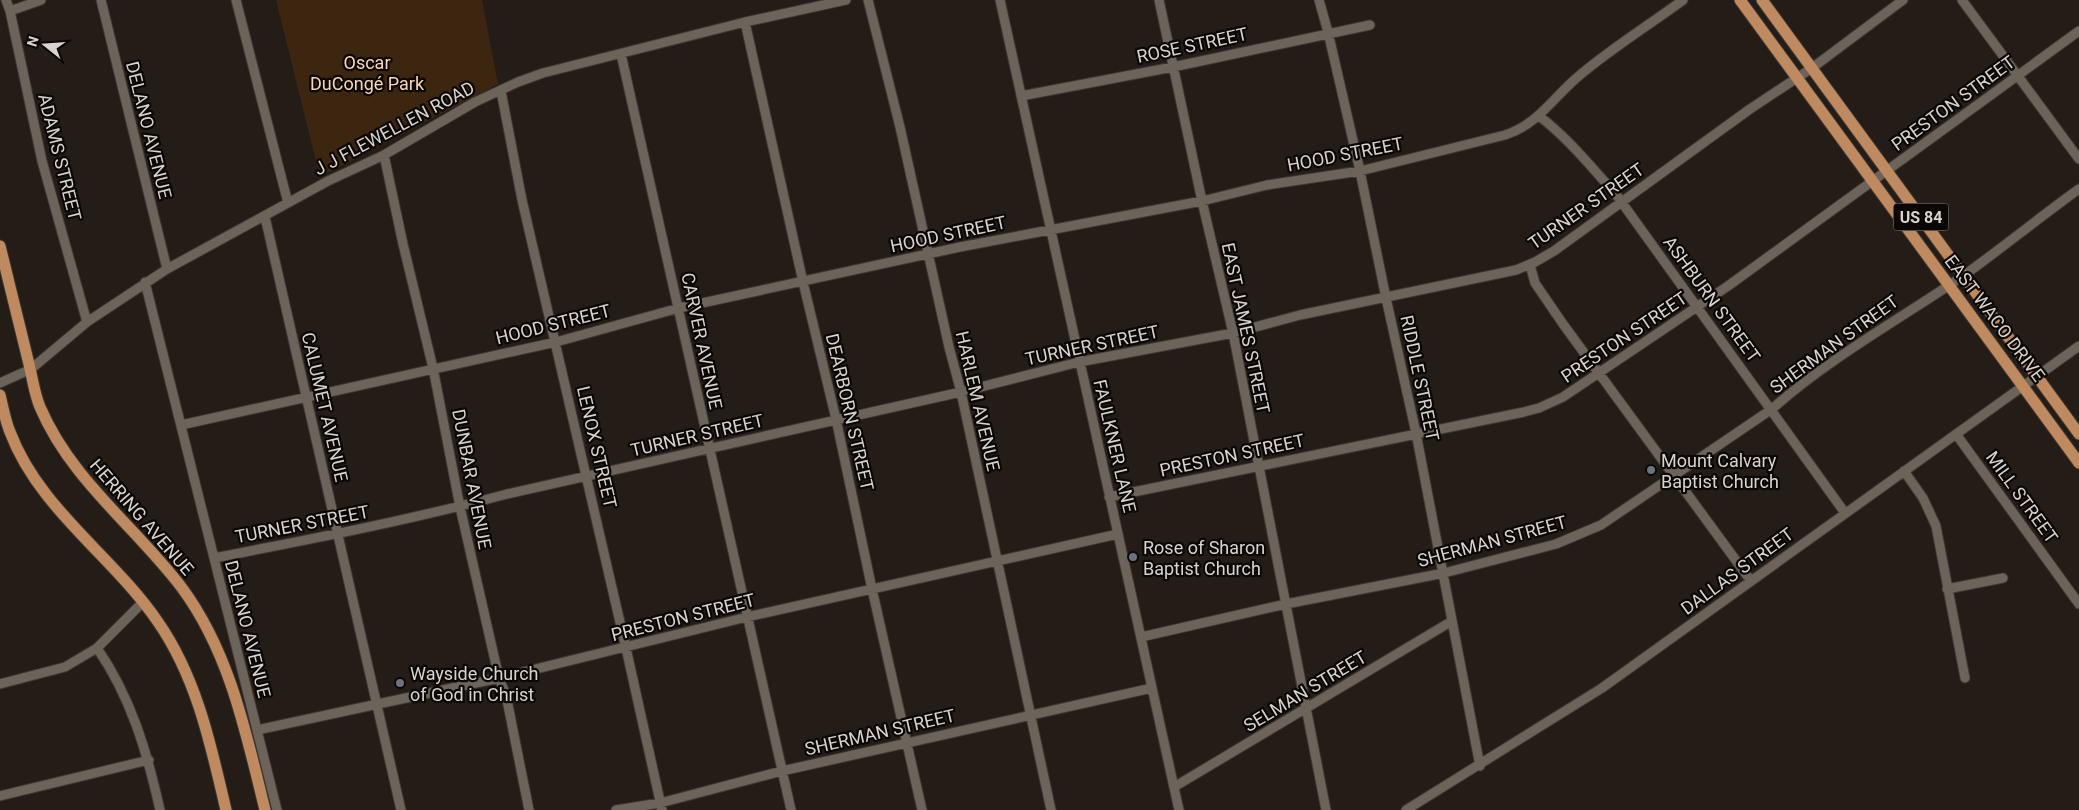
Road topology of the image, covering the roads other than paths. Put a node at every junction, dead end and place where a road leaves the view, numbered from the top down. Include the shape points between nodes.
1 (6, 0) edge
2 (40, 0) edge
3 (101, 0) edge
4 (236, 0) edge
5 (846, 0) edge
6 (868, 0) edge
7 (1000, 0) edge
8 (1159, 0) edge
9 (1319, 0) edge
10 (1683, 0) edge
11 (1740, 0) edge
12 (1762, 0) edge
13 (1903, 0) edge
14 (1962, 0) edge
15 (10, 11) junction
16 (746, 22) junction
17 (1370, 24) dead end
18 (2079, 31) edge
19 (1328, 32) junction
20 (621, 54) junction
21 (1172, 67) junction
22 (1812, 68) junction
23 (2018, 75) junction
24 (1798, 78) junction
25 (501, 91) junction
26 (1021, 96) junction
27 (1539, 116) junction
28 (384, 154) junction
29 (2079, 159) edge
30 (1360, 171) junction
31 (1887, 171) junction
32 (1873, 182) junction
33 (2079, 189) edge
34 (1202, 201) junction
35 (1621, 202) junction
36 (288, 203) junction
37 (265, 217) junction
38 (1052, 228) junction
39 (0, 246) edge
40 (928, 254) junction
41 (1530, 265) junction
42 (167, 269) junction
43 (1964, 275) junction
44 (145, 282) junction
45 (803, 282) junction
46 (1949, 285) junction
47 (1386, 298) junction
48 (1698, 307) junction
49 (679, 308) junction
50 (87, 322) junction
51 (1234, 333) junction
52 (556, 342) junction
53 (2079, 346) edge
54 (1079, 362) junction
55 (433, 368) junction
56 (31, 369) junction
57 (1598, 373) junction
58 (2037, 376) junction
59 (0, 383) edge
60 (2025, 387) junction
61 (961, 392) junction
62 (0, 395) edge
63 (306, 398) junction
64 (1772, 409) junction
65 (836, 419) junction
66 (181, 425) junction
67 (1416, 433) junction
68 (1956, 434) junction
69 (2079, 434) edge
70 (709, 448) junction
71 (2079, 463) edge
72 (1258, 466) junction
73 (1904, 471) junction
74 (1673, 475) junction
75 (587, 478) junction
76 (1109, 497) junction
77 (460, 507) junction
78 (1846, 513) junction
79 (338, 534) junction
80 (1118, 534) junction
81 (214, 558) junction
82 (996, 561) junction
83 (1444, 572) junction
84 (2003, 578) dead end
85 (1751, 581) junction
86 (872, 589) junction
87 (1948, 589) junction
88 (143, 602) junction
89 (1286, 604) junction
90 (2079, 604) edge
91 (747, 617) junction
92 (1452, 621) junction
93 (1141, 637) junction
94 (97, 648) junction
95 (626, 648) junction
96 (499, 678) junction
97 (1965, 678) dead end
98 (0, 684) edge
99 (1152, 688) junction
100 (376, 704) junction
101 (1307, 709) junction
102 (1031, 715) junction
103 (256, 730) junction
104 (906, 743) junction
105 (149, 760) junction
106 (1480, 766) junction
107 (782, 771) junction
108 (1174, 787) junction
109 (0, 796) edge
110 (661, 806) edge
111 (160, 810) edge
112 (226, 810) edge
113 (265, 810) edge
114 (276, 810) edge
115 (401, 810) edge
116 (529, 810) edge
117 (616, 810) edge
118 (791, 810) edge
119 (922, 810) edge
120 (1051, 810) edge
121 (1179, 810) edge
122 (1326, 810) edge
123 (1406, 810) edge

1 - 15 street, ADAMS STREET
2 - 15 street
3 - 42 street, DELANO AVENUE
4 - 36 street
5 - 16 street, J J FLEWELLEN ROAD
6 - 40 street, HARLEM AVENUE
7 - 26 street, FAULKNER LANE
8 - 21 street, EAST JAMES STREET
9 - 19 street, RIDDLE STREET
10 - 27 street, HOOD STREET via 1579,75
11 - 24 main road, EAST WACO DRIVE / US 84
12 - 22 main road, EAST WACO DRIVE / US 84
13 - 22 street, TURNER STREET
14 - 23 street
15 - 50 street, ADAMS STREET via 42,161
16 - 20 street, J J FLEWELLEN ROAD
16 - 45 street, DEARBORN STREET
17 - 19 street, ROSE STREET
18 - 23 street, PRESTON STREET
19 - 21 street, ROSE STREET
19 - 30 street, RIDDLE STREET
20 - 25 street, J J FLEWELLEN ROAD via 543,73
20 - 49 street, CARVER AVENUE
21 - 26 street, ROSE STREET
21 - 34 street, EAST JAMES STREET
22 - 24 street, TURNER STREET
22 - 31 main road, EAST WACO DRIVE / US 84
23 - 29 street
23 - 31 street, PRESTON STREET
24 - 32 main road, EAST WACO DRIVE / US 84
24 - 35 street, TURNER STREET
25 - 28 street, J J FLEWELLEN ROAD via 475,102
25 - 52 street, LENOX STREET via 522,200
26 - 38 street, FAULKNER LANE
27 - 30 street, HOOD STREET via 1505,135
27 - 35 street, ASHBURN STREET via 1578,152
28 - 36 street, J J FLEWELLEN ROAD
28 - 55 street, DUNBAR AVENUE
30 - 34 street, HOOD STREET via 1267,185
30 - 47 street, RIDDLE STREET
31 - 32 street, PRESTON STREET
31 - 43 main road, EAST WACO DRIVE / US 84
32 - 46 main road, EAST WACO DRIVE / US 84
32 - 48 street, PRESTON STREET
33 - 43 street, SHERMAN STREET
34 - 38 street, HOOD STREET
34 - 51 street, EAST JAMES STREET
35 - 41 street, TURNER STREET
35 - 48 street, ASHBURN STREET
36 - 37 street, J J FLEWELLEN ROAD
37 - 42 street, J J FLEWELLEN ROAD
37 - 63 street, CALUMET AVENUE
38 - 40 street, HOOD STREET
38 - 54 street, FAULKNER LANE
39 - 56 main road, HERRING AVENUE
40 - 45 street, HOOD STREET
40 - 61 street, HARLEM AVENUE
41 - 47 street, TURNER STREET via 1498,276
41 - 57 street via 1535,283
42 - 44 street, J J FLEWELLEN ROAD
43 - 46 street, SHERMAN STREET
43 - 58 main road, EAST WACO DRIVE / US 84
44 - 50 street, J J FLEWELLEN ROAD
44 - 66 street, DELANO AVENUE
45 - 49 street, HOOD STREET
45 - 65 street, DEARBORN STREET
46 - 60 main road, EAST WACO DRIVE / US 84
46 - 64 street, SHERMAN STREET via 1901,315
47 - 51 street, TURNER STREET via 1300,315
47 - 67 street, RIDDLE STREET
48 - 57 street, PRESTON STREET
48 - 64 street, ASHBURN STREET
49 - 52 street, HOOD STREET
49 - 70 street, CARVER AVENUE
50 - 56 street, J J FLEWELLEN ROAD
51 - 54 street, TURNER STREET
51 - 72 street, EAST JAMES STREET
52 - 55 street, HOOD STREET
52 - 75 street, LENOX STREET
53 - 58 street, DALLAS STREET
54 - 61 street, TURNER STREET
54 - 76 street, FAULKNER LANE
55 - 63 street, HOOD STREET
55 - 77 street, DUNBAR AVENUE
56 - 59 street, J J FLEWELLEN ROAD
56 - 113 main road, HERRING AVENUE via 39,406 73,465 167,570 207,628 245,723
57 - 67 street, PRESTON STREET via 1563,397 1538,408
57 - 74 street
58 - 60 street, DALLAS STREET
58 - 69 main road, EAST WACO DRIVE / US 84
60 - 68 street, DALLAS STREET
60 - 71 main road, EAST WACO DRIVE / US 84
61 - 65 street, TURNER STREET
61 - 82 street, HARLEM AVENUE
62 - 88 main road via 10,432 32,474 54,504
63 - 66 street, HOOD STREET
63 - 79 street, CALUMET AVENUE
64 - 74 street, SHERMAN STREET
64 - 78 street, ASHBURN STREET
65 - 70 street, TURNER STREET
65 - 86 street, DEARBORN STREET
66 - 81 street, DELANO AVENUE
67 - 72 street, PRESTON STREET
67 - 83 street, RIDDLE STREET
68 - 73 street, DALLAS STREET
68 - 90 street, MILL STREET
70 - 75 street, TURNER STREET
70 - 91 street, CARVER AVENUE
72 - 76 street, PRESTON STREET
72 - 89 street, EAST JAMES STREET
73 - 78 street, DALLAS STREET
73 - 87 street via 1932,516
74 - 83 street, SHERMAN STREET via 1601,525 1556,544
74 - 85 street
75 - 77 street, TURNER STREET
75 - 95 street, LENOX STREET
76 - 80 street, FAULKNER LANE
77 - 79 street, TURNER STREET
77 - 96 street, DUNBAR AVENUE
78 - 85 street, DALLAS STREET
79 - 81 street, TURNER STREET
79 - 100 street, CALUMET AVENUE
80 - 82 street, PRESTON STREET
80 - 93 street, FAULKNER LANE
81 - 103 street, DELANO AVENUE
82 - 86 street, PRESTON STREET
82 - 102 street, HARLEM AVENUE
83 - 89 street, SHERMAN STREET
83 - 92 street, RIDDLE STREET
84 - 87 street
85 - 106 street, DALLAS STREET via 1602,688
86 - 91 street, PRESTON STREET
86 - 104 street, DEARBORN STREET
87 - 97 street
88 - 94 street
88 - 112 main road via 168,638 190,685 207,732
89 - 93 street, SHERMAN STREET
89 - 101 street, EAST JAMES STREET
91 - 95 street, PRESTON STREET
91 - 107 street, CARVER AVENUE
92 - 101 street, SELMAN STREET
92 - 106 street, RIDDLE STREET
93 - 99 street, FAULKNER LANE
94 - 98 street via 65,668
94 - 105 street via 127,699
95 - 96 street, PRESTON STREET
95 - 110 street, LENOX STREET
96 - 100 street, PRESTON STREET
96 - 116 street, DUNBAR AVENUE via 506,695
99 - 102 street, SHERMAN STREET
99 - 108 street, FAULKNER LANE
100 - 103 street, PRESTON STREET
100 - 115 street, CALUMET AVENUE
101 - 108 street, SELMAN STREET
101 - 122 street, EAST JAMES STREET
102 - 104 street, SHERMAN STREET
102 - 120 street, HARLEM AVENUE
103 - 114 street, DELANO AVENUE
104 - 107 street, SHERMAN STREET
104 - 119 street, DEARBORN STREET
105 - 109 street
105 - 111 street
106 - 123 street, DALLAS STREET
107 - 110 street, SHERMAN STREET
107 - 118 street, CARVER AVENUE
108 - 121 street, FAULKNER LANE
110 - 117 street, SHERMAN STREET

